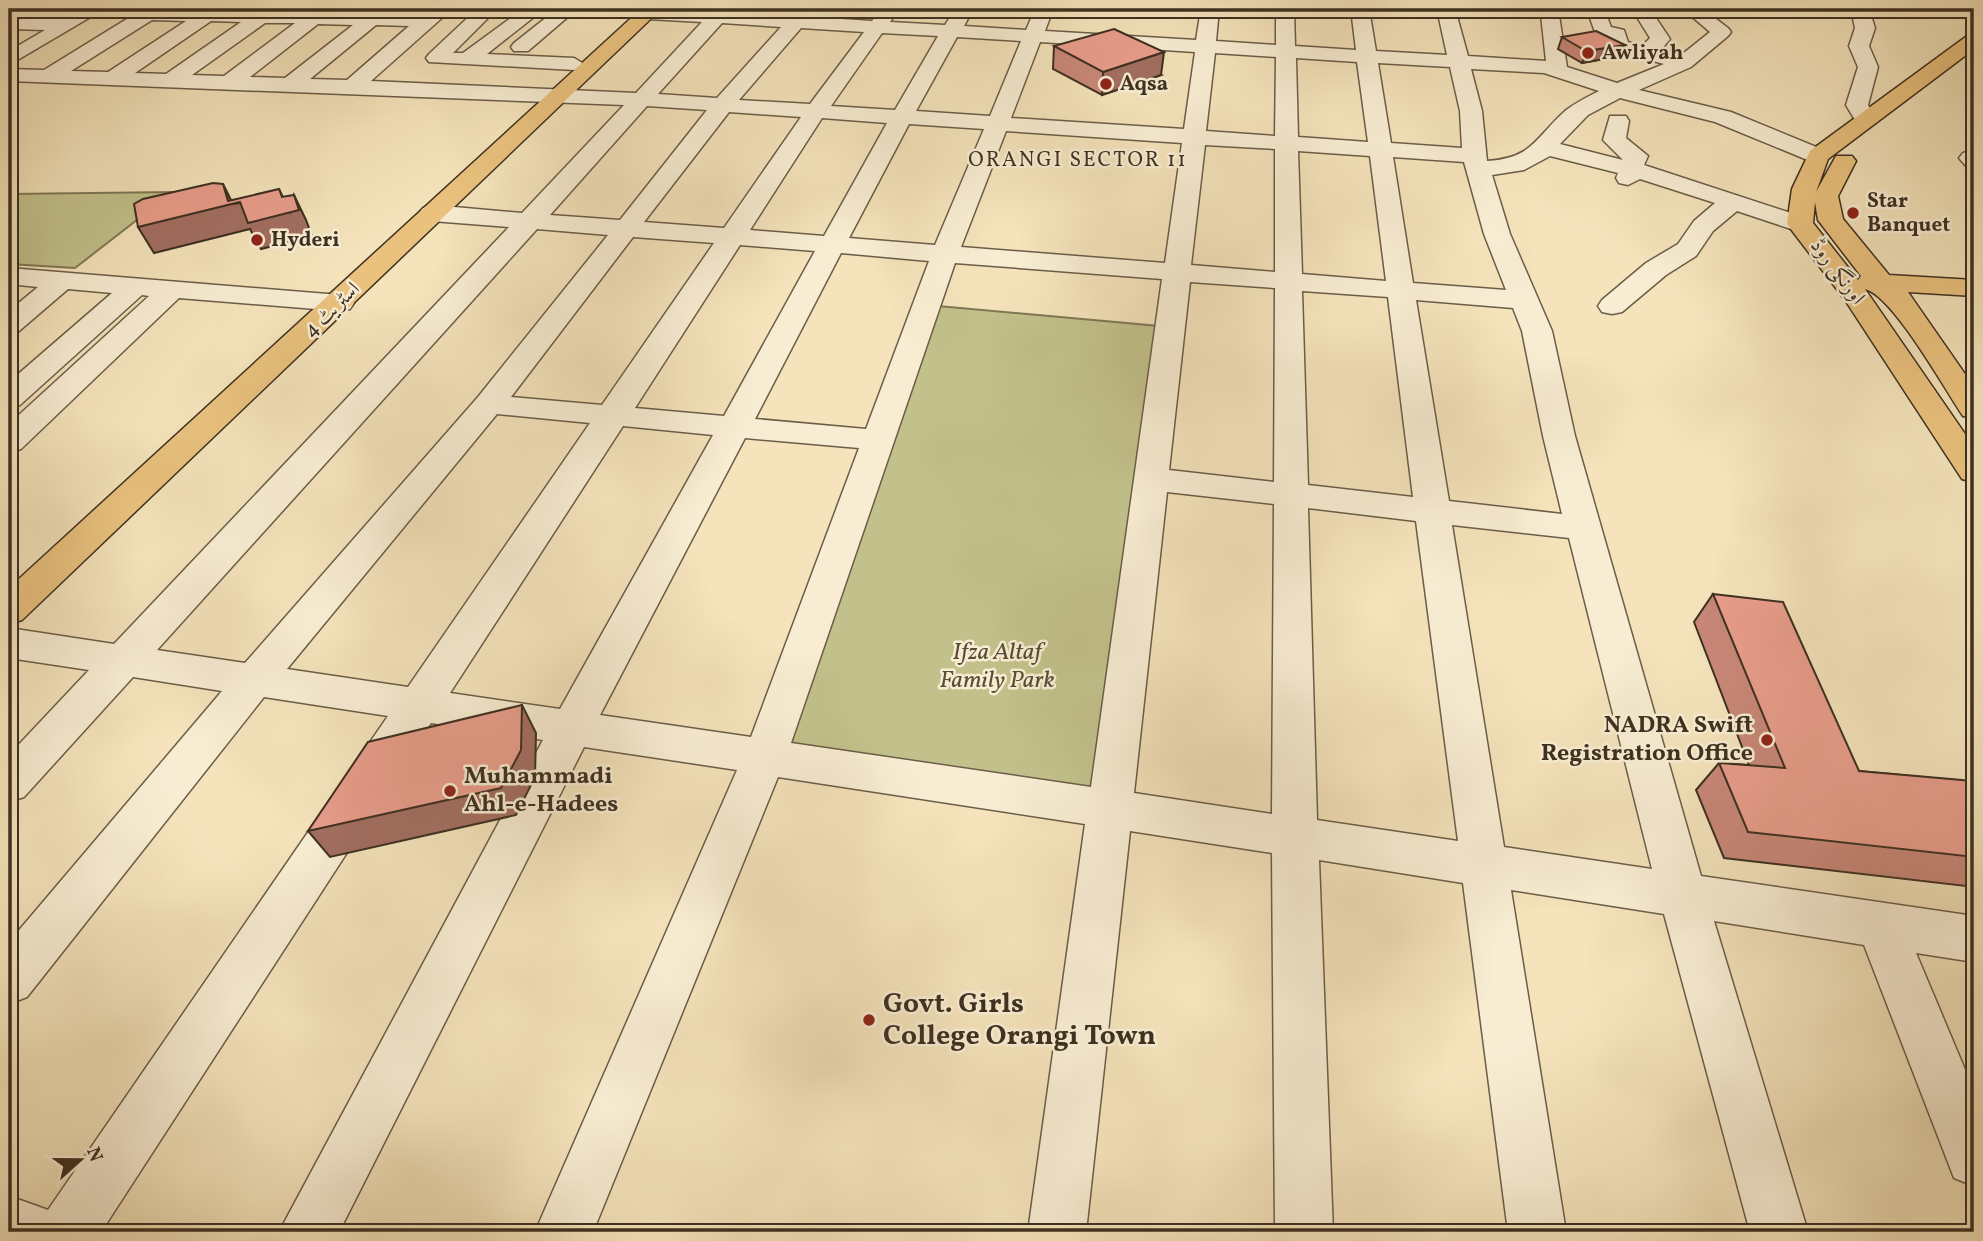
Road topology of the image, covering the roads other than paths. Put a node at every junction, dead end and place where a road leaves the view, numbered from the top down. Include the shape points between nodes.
1 (43, 9) edge
2 (95, 9) edge
3 (488, 9) edge
4 (536, 9) edge
5 (568, 9) edge
6 (1285, 9) edge
7 (1360, 9) edge
8 (1446, 9) edge
9 (1539, 9) edge
10 (1641, 9) edge
11 (1692, 9) edge
12 (1860, 9) edge
13 (645, 10) edge
14 (151, 12) edge
15 (211, 12) edge
16 (266, 13) edge
17 (320, 14) edge
18 (377, 14) edge
19 (721, 14) edge
20 (433, 15) edge
21 (802, 15) edge
22 (884, 18) edge
23 (1599, 18) dead end
24 (1122, 19) dead end
25 (958, 20) edge
26 (1037, 22) edge
27 (12, 25) edge
28 (68, 25) junction
29 (1207, 27) edge
30 (1974, 40) edge
31 (1118, 41) junction
32 (1284, 50) junction
33 (1647, 52) junction
34 (1367, 54) junction
35 (468, 59) junction
36 (9, 60) edge
37 (504, 60) junction
38 (1457, 60) junction
39 (1974, 62) edge
40 (574, 64) junction
41 (1684, 64) junction
42 (1557, 71) junction
43 (9, 75) edge
44 (48, 76) junction
45 (113, 79) junction
46 (171, 80) junction
47 (230, 82) junction
48 (291, 85) junction
49 (352, 87) junction
50 (1619, 91) junction
51 (551, 93) junction
52 (19, 94) dead end
53 (644, 99) junction
54 (723, 105) junction
55 (816, 111) junction
56 (902, 116) junction
57 (1866, 120) junction
58 (1618, 121) dead end
59 (996, 122) junction
60 (1193, 138) junction
61 (1289, 144) junction
62 (1548, 148) junction
63 (1381, 150) junction
64 (1818, 156) junction
65 (1476, 163) junction
66 (1626, 181) junction
67 (1731, 203) junction
68 (432, 213) junction
69 (530, 221) junction
70 (1800, 224) junction
71 (626, 229) junction
72 (734, 237) junction
73 (832, 245) junction
74 (945, 254) junction
75 (1176, 273) junction
76 (9, 276) edge
77 (1844, 279) junction
78 (62, 281) junction
79 (1288, 282) junction
80 (137, 285) junction
81 (174, 288) junction
82 (1974, 288) edge
83 (1398, 290) junction
84 (1890, 291) junction
85 (1524, 300) junction
86 (326, 302) junction
87 (1612, 306) dead end
88 (9, 326) edge
89 (9, 398) edge
90 (489, 404) junction
91 (1974, 409) edge
92 (614, 416) junction
93 (734, 427) junction
94 (878, 440) junction
95 (9, 442) edge
96 (1974, 471) edge
97 (1151, 479) junction
98 (1292, 494) junction
99 (1431, 509) junction
100 (1583, 528) junction
101 (9, 575) edge
102 (9, 610) edge
103 (9, 643) edge
104 (124, 661) junction
105 (255, 679) junction
106 (420, 704) junction
107 (574, 727) junction
108 (765, 756) junction
109 (9, 784) edge
110 (1110, 808) junction
111 (1295, 836) junction
112 (1485, 865) junction
113 (1682, 894) junction
114 (1880, 925) junction
115 (1974, 939) edge
116 (9, 981) edge
117 (1974, 1158) edge
118 (9, 1225) edge
119 (31, 1232) edge
120 (67, 1232) edge
121 (308, 1232) edge
122 (564, 1232) edge
123 (1057, 1232) edge
124 (1304, 1232) edge
125 (1537, 1232) edge
126 (1779, 1232) edge

1 - 27 street
2 - 28 street
3 - 35 street via 436,58
4 - 35 street
5 - 37 street
6 - 32 street
7 - 34 street
8 - 38 street
9 - 42 street via 1550,10
10 - 33 street via 1660,39
11 - 41 street via 1721,32
12 - 57 street via 1865,28 1859,46 1868,67 1857,105
13 - 19 street
13 - 40 main road, اسٹریٹ 4
13 - 51 main road, اسٹریٹ 4
14 - 15 street
14 - 44 street
15 - 16 street
15 - 45 street
16 - 17 street
16 - 46 street
17 - 18 street
17 - 47 street
18 - 20 street
18 - 48 street
19 - 21 street
19 - 53 street
20 - 49 street
21 - 22 street
21 - 54 street
22 - 25 street
22 - 55 street
23 - 33 street via 1603,31 1617,34 1619,46
24 - 31 street
25 - 26 street
25 - 56 street
26 - 31 street
26 - 59 street
27 - 28 street
28 - 36 street
29 - 31 street
29 - 32 street
29 - 60 street
30 - 57 main road
32 - 34 street
32 - 61 street
33 - 41 street
34 - 38 street
34 - 63 street
35 - 37 street
37 - 40 street
38 - 42 street
38 - 65 street via 1471,111
39 - 84 main road, اورنگی روڈ via 1840,163 1826,196 1831,220
40 - 51 main road, اسٹریٹ 4
41 - 50 street
42 - 50 street
43 - 44 street
44 - 45 street
44 - 52 street
45 - 46 street
46 - 47 street
47 - 48 street
48 - 49 street
49 - 51 street
50 - 62 street via 1578,111
50 - 64 street via 1723,117
51 - 53 street
51 - 68 main road, اسٹریٹ 4
51 - 86 main road, اسٹریٹ 4
53 - 54 street
53 - 69 street
54 - 55 street
54 - 71 street
55 - 56 street
55 - 72 street
56 - 59 street
56 - 73 street
57 - 64 main road
58 - 66 street via 1615,140 1636,156
59 - 60 street
59 - 74 street
60 - 61 street
60 - 75 street
61 - 63 street
61 - 79 street
62 - 65 street via 1516,165
62 - 66 street
63 - 65 street
63 - 83 street
64 - 70 main road, اورنگی روڈ via 1804,189
65 - 85 street via 1497,234
66 - 67 street via 1658,176
67 - 70 street
67 - 87 street via 1703,226 1687,250
68 - 69 street
68 - 86 main road, اسٹریٹ 4
69 - 71 street
69 - 104 street
70 - 77 main road, اورنگی روڈ
71 - 72 street
71 - 90 street
72 - 73 street
72 - 92 street
73 - 74 street
73 - 93 street
74 - 75 street
74 - 94 street
75 - 79 street
75 - 97 street
76 - 78 street
77 - 84 main road
77 - 96 main road, اورنگی روڈ
78 - 80 street
78 - 88 street
79 - 83 street
79 - 98 street
80 - 81 street
80 - 89 street
81 - 86 street
81 - 95 street
82 - 84 main road
83 - 85 street
83 - 99 street
84 - 91 main road, اورنگی روڈ
85 - 100 street via 1537,331
86 - 101 main road, اسٹریٹ 4
86 - 102 main road, اسٹریٹ 4
90 - 92 street
90 - 105 street
92 - 93 street
92 - 106 street
93 - 94 street
93 - 107 street
94 - 108 street
97 - 98 street
97 - 110 street
98 - 99 street
98 - 111 street
99 - 100 street
99 - 112 street
100 - 113 street
103 - 104 street
104 - 105 street
104 - 109 street
105 - 106 street
105 - 116 street
106 - 107 street
106 - 120 street
107 - 108 street
107 - 121 street
108 - 110 street
108 - 122 street
110 - 111 street
110 - 123 street
111 - 112 street
111 - 124 street
112 - 113 street
112 - 125 street
113 - 114 street
113 - 126 street
114 - 115 street
114 - 117 street
118 - 119 street

